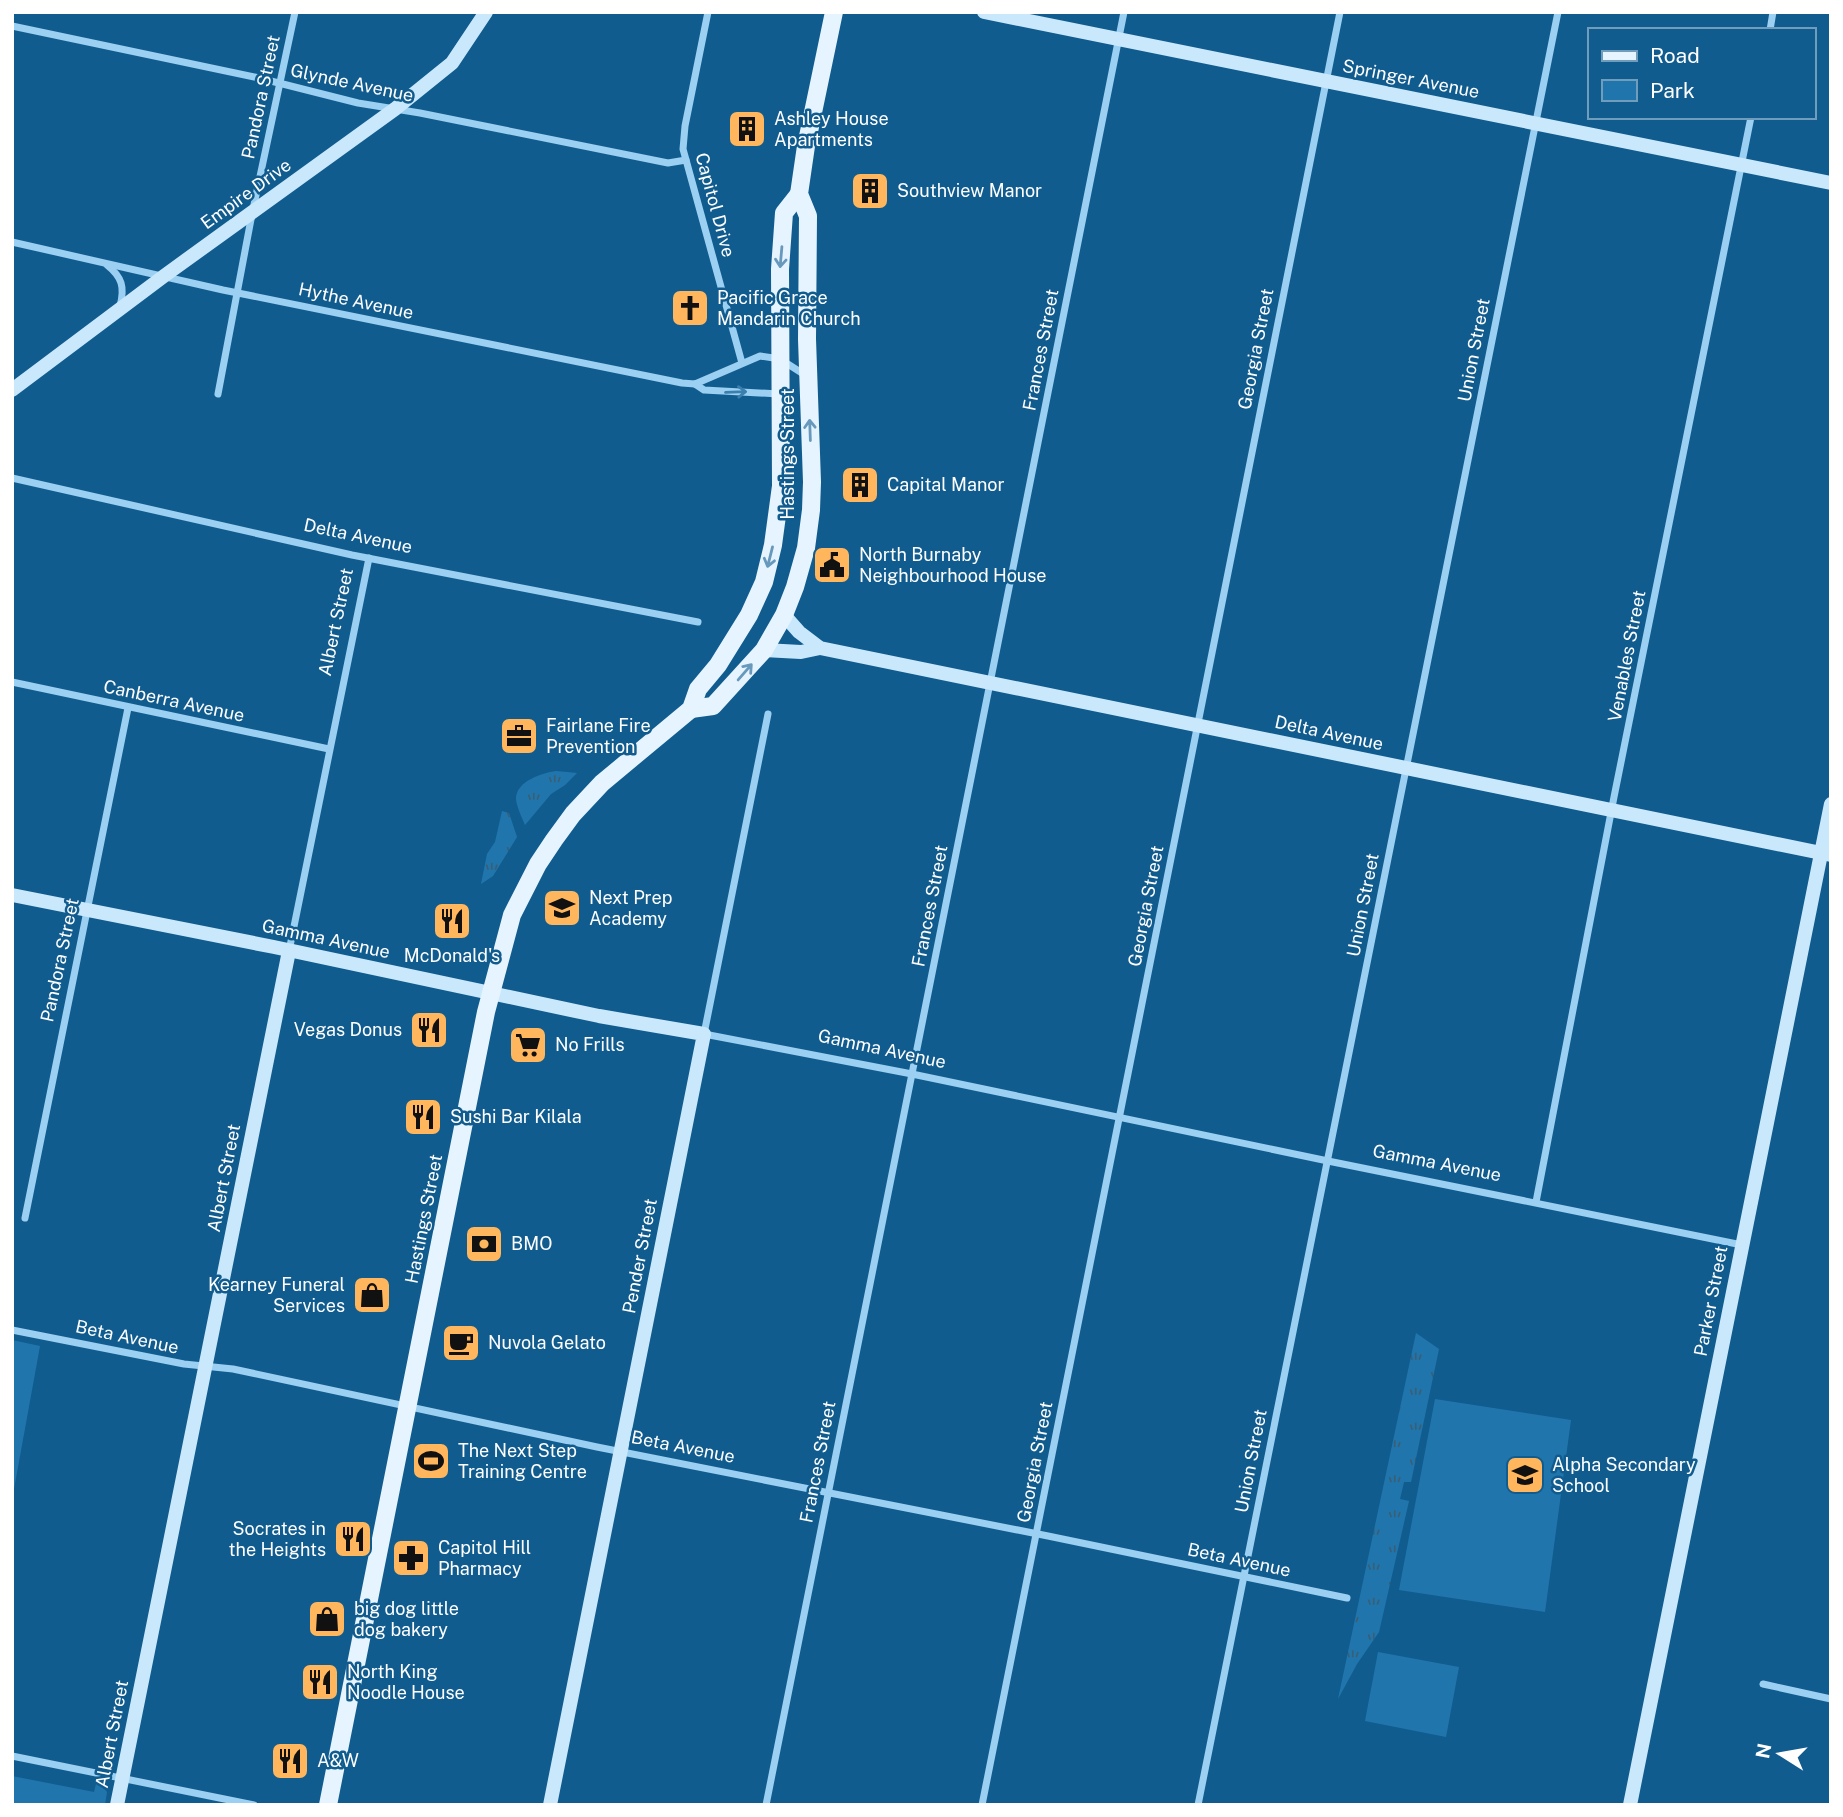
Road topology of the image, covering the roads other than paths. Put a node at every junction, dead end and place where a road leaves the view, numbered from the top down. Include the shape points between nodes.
1 (295, 12) edge
2 (486, 12) edge
3 (708, 12) edge
4 (834, 12) edge
5 (984, 12) edge
6 (1124, 12) edge
7 (1340, 12) edge
8 (1558, 12) edge
9 (12, 26) edge
10 (1118, 38) junction
11 (1326, 82) junction
12 (280, 84) junction
13 (394, 109) junction
14 (1751, 119) edge
15 (1536, 122) junction
16 (686, 160) junction
17 (1741, 164) junction
18 (1831, 183) edge
19 (799, 194) junction
20 (252, 214) junction
21 (12, 242) edge
22 (105, 263) junction
23 (164, 276) junction
24 (237, 293) junction
25 (119, 310) junction
26 (780, 359) junction
27 (742, 363) junction
28 (808, 377) junction
29 (695, 384) junction
30 (12, 390) edge
31 (218, 394) dead end
32 (780, 394) junction
33 (12, 478) edge
34 (369, 558) junction
35 (784, 615) junction
36 (698, 622) dead end
37 (820, 648) junction
38 (764, 650) junction
39 (12, 682) edge
40 (990, 684) junction
41 (128, 708) junction
42 (691, 709) junction
43 (768, 714) dead end
44 (1198, 725) junction
45 (329, 749) junction
46 (1406, 769) junction
47 (1831, 804) edge
48 (1612, 811) junction
49 (1826, 854) edge
50 (12, 895) edge
51 (86, 910) junction
52 (289, 950) junction
53 (491, 992) junction
54 (704, 1034) junction
55 (912, 1074) junction
56 (1120, 1117) junction
57 (1328, 1161) junction
58 (1536, 1202) junction
59 (25, 1218) dead end
60 (1742, 1245) junction
61 (12, 1329) edge
62 (205, 1366) junction
63 (408, 1405) junction
64 (621, 1451) junction
65 (828, 1492) junction
66 (1037, 1534) junction
67 (1245, 1577) junction
68 (1347, 1598) dead end
69 (1763, 1684) dead end
70 (1831, 1699) edge
71 (12, 1756) edge
72 (122, 1779) junction
73 (117, 1805) edge
74 (254, 1805) edge
75 (328, 1805) edge
76 (550, 1805) edge
77 (765, 1805) edge
78 (982, 1805) edge
79 (1198, 1805) edge
80 (1630, 1805) edge

1 - 12 street, Pandora Street
2 - 13 street, Empire Drive via 452,63
3 - 16 street, Capitol Drive via 685,126
4 - 19 main road, Hastings Street
5 - 10 street, Springer Avenue
6 - 10 street, Frances Street
7 - 11 street, Georgia Street
8 - 15 street, Union Street
9 - 12 street, Glynde Avenue
10 - 11 street, Springer Avenue
10 - 40 street, Frances Street
11 - 15 street, Springer Avenue
11 - 44 street, Georgia Street
12 - 13 street, Glynde Avenue
12 - 20 street, Pandora Street
13 - 16 street, Glynde Avenue via 668,163
13 - 20 street, Empire Drive
14 - 17 street, Venables Street
15 - 17 street, Springer Avenue
15 - 46 street, Union Street
16 - 27 street, Capitol Drive
17 - 18 street, Springer Avenue
17 - 48 street, Venables Street
19 -> 26 main road, Hastings Street via 784,214
19 - 28 main road, Hastings Street via 808,216
20 - 23 street, Empire Drive
20 - 24 street, Pandora Street
21 - 22 street, Hythe Avenue
22 - 23 street, Hythe Avenue
22 - 25 street via 121,280
23 - 24 street, Hythe Avenue
23 - 25 street, Empire Drive
24 - 29 street, Hythe Avenue
24 - 31 street, Pandora Street
25 - 30 street, Empire Drive
26 - 27 street via 760,355
26 - 28 street
26 - 32 main road, Hastings Street
27 - 29 street
35 -> 28 main road, Hastings Street via 806,548 811,510
29 -> 32 street, Hythe Avenue via 704,390
32 -> 42 main road, Hastings Street via 781,486 764,582 735,641 698,689
33 - 34 street, Delta Avenue
34 - 36 street, Delta Avenue
34 - 45 street, Albert Street
35 - 37 street, Delta Avenue
35 - 38 main road, Hastings Street
37 - 38 street, Delta Avenue
37 - 40 street, Delta Avenue
42 -> 38 main road, Hastings Street via 713,706
39 - 41 street, Canberra Avenue
40 - 44 street, Delta Avenue
40 - 55 street, Frances Street
41 - 45 street, Canberra Avenue
41 - 51 street, Pandora Street
42 - 53 main road, Hastings Street via 602,783 554,840 512,915
43 - 54 street, Pender Street
44 - 46 street, Delta Avenue
44 - 56 street, Georgia Street
45 - 52 street, Albert Street
46 - 48 street, Delta Avenue
46 - 57 street, Union Street
47 - 49 street, Parker Street
48 - 49 street, Delta Avenue
48 - 58 street, Venables Street
49 - 60 street, Parker Street
50 - 51 street, Gamma Avenue
51 - 52 street, Gamma Avenue
51 - 59 street, Pandora Street
52 - 53 street, Gamma Avenue
52 - 62 street, Albert Street
53 - 54 street, Gamma Avenue
53 - 63 main road, Hastings Street
54 - 55 street, Gamma Avenue
54 - 64 street, Pender Street
55 - 56 street, Gamma Avenue
55 - 65 street, Frances Street
56 - 57 street, Gamma Avenue
56 - 66 street, Georgia Street
57 - 58 street, Gamma Avenue
57 - 67 street, Union Street
58 - 60 street, Gamma Avenue
60 - 80 street, Parker Street
61 - 62 street, Beta Avenue
62 - 63 street, Beta Avenue
62 - 72 street, Albert Street
63 - 64 street, Beta Avenue
63 - 75 main road, Hastings Street
64 - 65 street, Beta Avenue
64 - 76 street, Pender Street
65 - 66 street, Beta Avenue
65 - 77 street, Frances Street
66 - 67 street, Beta Avenue
66 - 78 street, Georgia Street
67 - 68 street, Beta Avenue
67 - 79 street, Union Street
69 - 70 street
71 - 72 street
72 - 73 street, Albert Street
72 - 74 street

